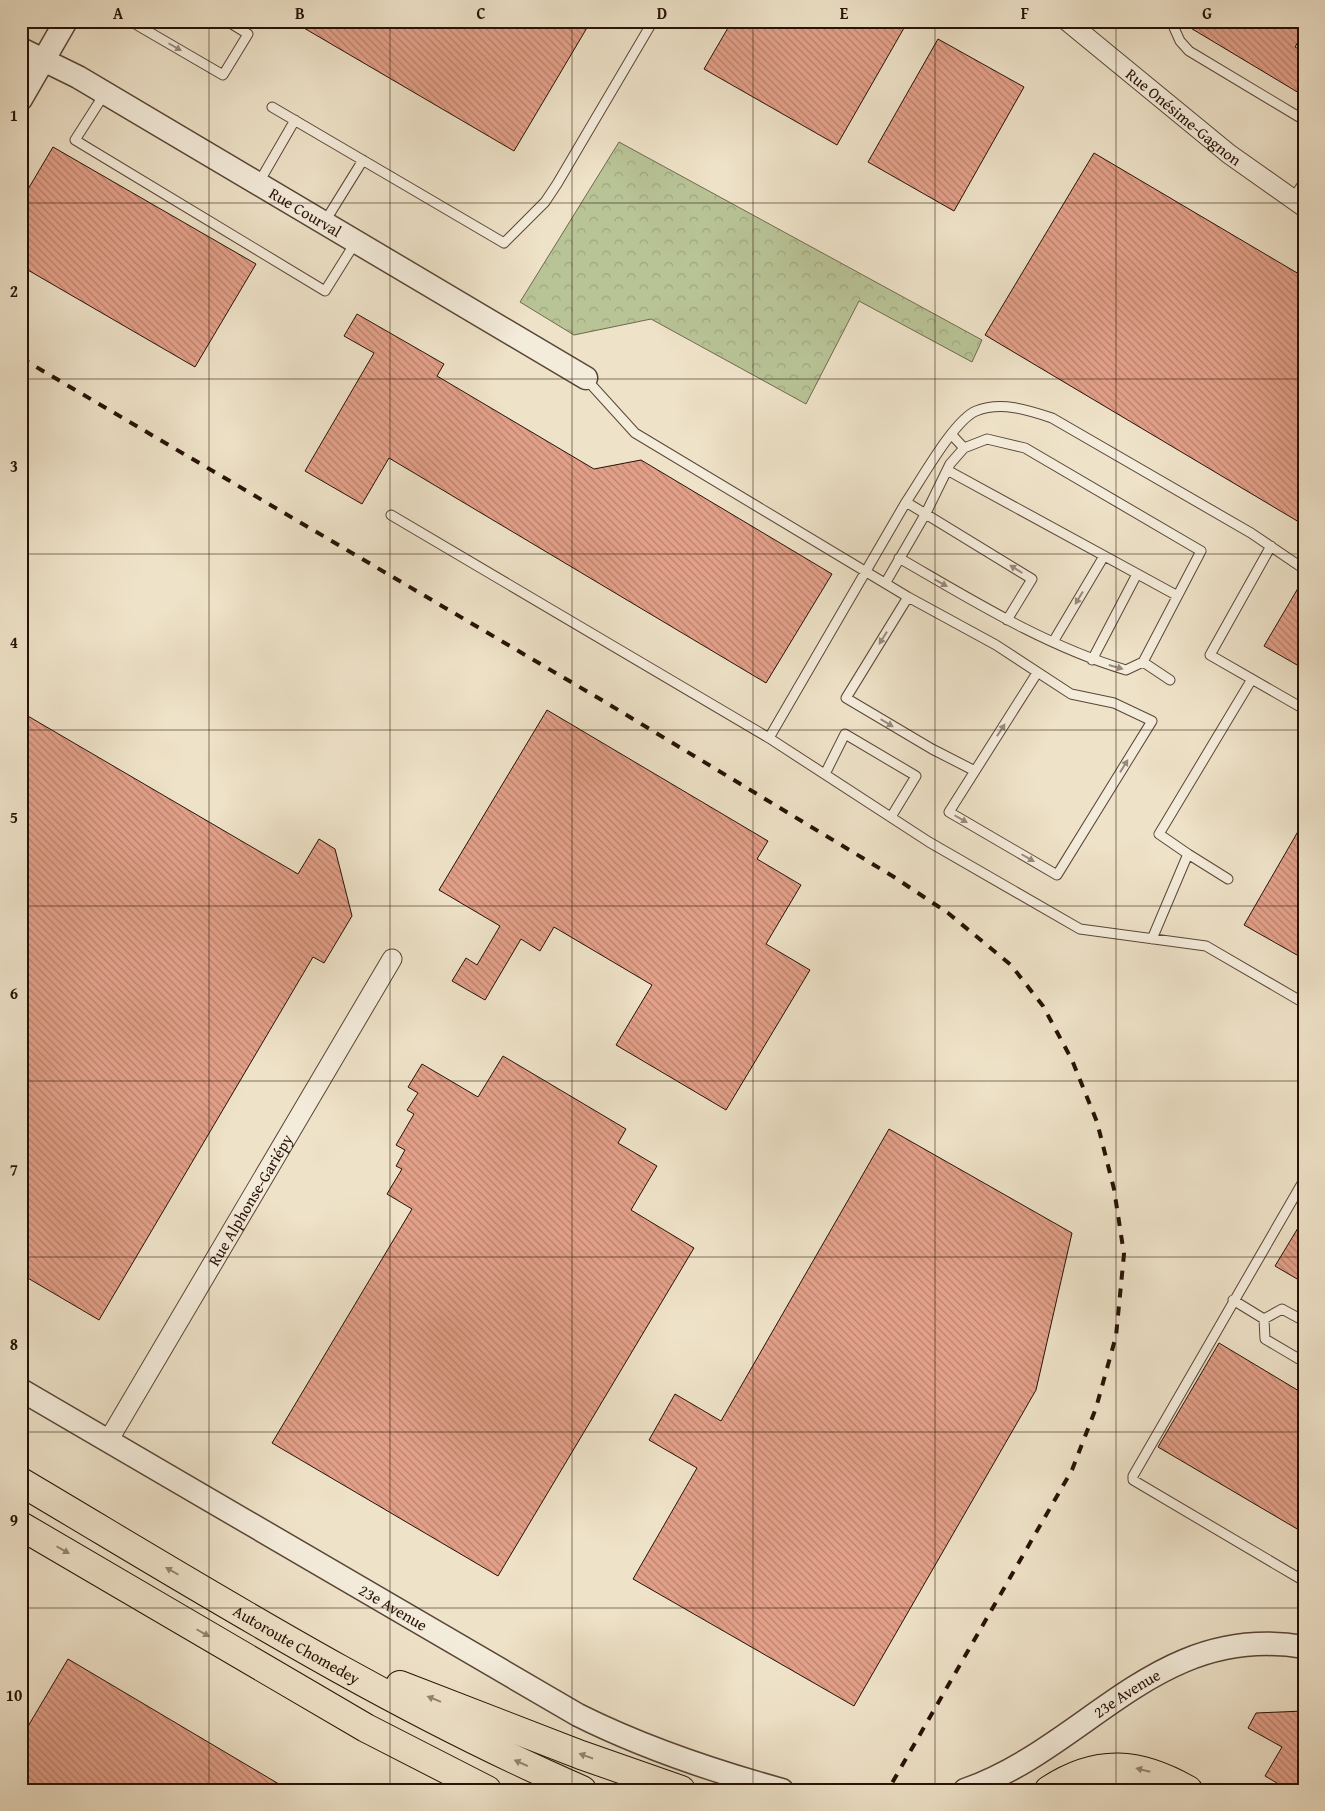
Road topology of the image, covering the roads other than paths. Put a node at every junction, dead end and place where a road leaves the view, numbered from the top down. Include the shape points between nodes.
1 (66, 21) edge
2 (139, 21) edge
3 (227, 21) edge
4 (653, 21) edge
5 (1067, 21) edge
6 (1171, 21) edge
7 (21, 49) edge
8 (44, 60) junction
9 (105, 93) junction
10 (21, 99) edge
11 (272, 107) dead end
12 (295, 120) junction
13 (1304, 120) edge
14 (363, 160) junction
15 (1304, 182) edge
16 (258, 184) junction
17 (1298, 204) edge
18 (324, 223) junction
19 (356, 242) junction
20 (586, 378) joint
21 (951, 434) junction
22 (964, 448) junction
23 (947, 470) junction
24 (906, 502) junction
25 (926, 513) junction
26 (390, 515) dead end
27 (1271, 546) junction
28 (1104, 556) junction
29 (899, 558) junction
30 (1304, 569) edge
31 (868, 571) junction
32 (1137, 574) junction
33 (886, 582) junction
34 (1176, 595) junction
35 (908, 597) junction
36 (1007, 620) junction
37 (1053, 642) junction
38 (1092, 660) junction
39 (1143, 662) junction
40 (1037, 673) junction
41 (1252, 679) junction
42 (1170, 680) dead end
43 (1304, 708) edge
44 (769, 738) junction
45 (975, 771) junction
46 (825, 774) junction
47 (891, 817) junction
48 (1188, 854) junction
49 (1228, 879) dead end
50 (1152, 939) junction
51 (392, 959) dead end
52 (1304, 1003) edge
53 (1304, 1180) edge
54 (1234, 1300) junction
55 (1264, 1319) junction
56 (1304, 1321) edge
57 (1304, 1362) edge
58 (21, 1390) edge
59 (108, 1441) junction
60 (21, 1482) edge
61 (21, 1526) edge
62 (1304, 1581) edge
63 (289, 1640) junction
64 (1304, 1647) edge
65 (341, 1714) junction
66 (450, 1790) edge
67 (487, 1790) edge
68 (582, 1790) edge
69 (681, 1790) edge
70 (782, 1790) edge
71 (965, 1790) edge
72 (1049, 1790) edge
73 (1094, 1790) edge
74 (1140, 1790) edge
75 (1188, 1790) edge

1 - 8 street
2 -> 3 lane via 137,25 223,75 248,34
4 - 14 lane via 545,202 504,243
5 - 17 street, Rue Onésime-Gagnon via 1229,154
6 - 13 lane via 1180,41 1189,51
7 - 8 street, Rue Courval
8 - 9 street, Rue Courval
8 - 10 street
9 - 16 street, Rue Courval
9 - 19 lane via 75,140 325,291
11 - 12 lane
12 - 14 lane
12 - 16 lane
14 - 18 lane
15 - 17 lane
16 - 18 street, Rue Courval
18 - 19 street, Rue Courval
19 - 20 street, Rue Courval
20 - 31 lane via 635,433
21 - 22 lane
21 - 24 lane
21 - 27 lane via 958,424 976,411 997,407 1025,409 1052,418
22 - 23 lane
22 - 34 lane via 987,440 1025,448 1200,551
23 - 25 lane
23 - 28 lane
24 - 25 lane
24 - 31 lane
25 - 29 lane
36 -> 25 lane via 1032,579
26 - 44 lane
27 - 30 lane
27 - 41 lane via 1210,655
28 - 32 lane
28 -> 37 lane
29 - 33 lane
29 -> 36 lane
31 - 33 lane
31 - 44 lane
32 - 34 lane
32 - 38 lane
33 - 35 lane
34 - 39 lane
35 - 40 lane via 996,645
35 -> 45 lane via 846,698
36 - 37 lane
37 - 38 lane
38 -> 39 lane via 1126,670
39 - 42 lane
45 -> 40 lane
45 -> 40 lane via 949,812 1057,875 1152,721 1114,703 1071,694
41 - 43 lane
41 - 48 lane via 1159,834
44 - 46 lane
46 - 47 lane
46 - 47 lane via 845,734 916,776
47 - 50 lane via 1080,929
48 - 49 lane
48 - 50 lane
50 - 52 lane via 1206,946
51 - 59 street, Rue Alphonse-Gariépy
53 - 54 lane
54 - 55 lane
54 - 62 lane via 1133,1480
55 - 56 lane via 1282,1309
55 - 57 lane via 1265,1339
58 - 59 street, 23e Avenue
59 - 70 street, 23e Avenue via 578,1715 662,1751
63 -> 60 highway, Autoroute Chomedey
61 -> 65 highway
68 -> 63 highway, Autoroute Chomedey via 441,1724
69 -> 63 highway via 497,1723
64 - 71 street, 23e Avenue via 1248,1644 1186,1659 1137,1684 1035,1755
65 - 66 highway
65 - 67 highway
75 -> 72 highway via 1147,1770 1117,1767 1080,1773
73 - 74 highway via 1114,1787

